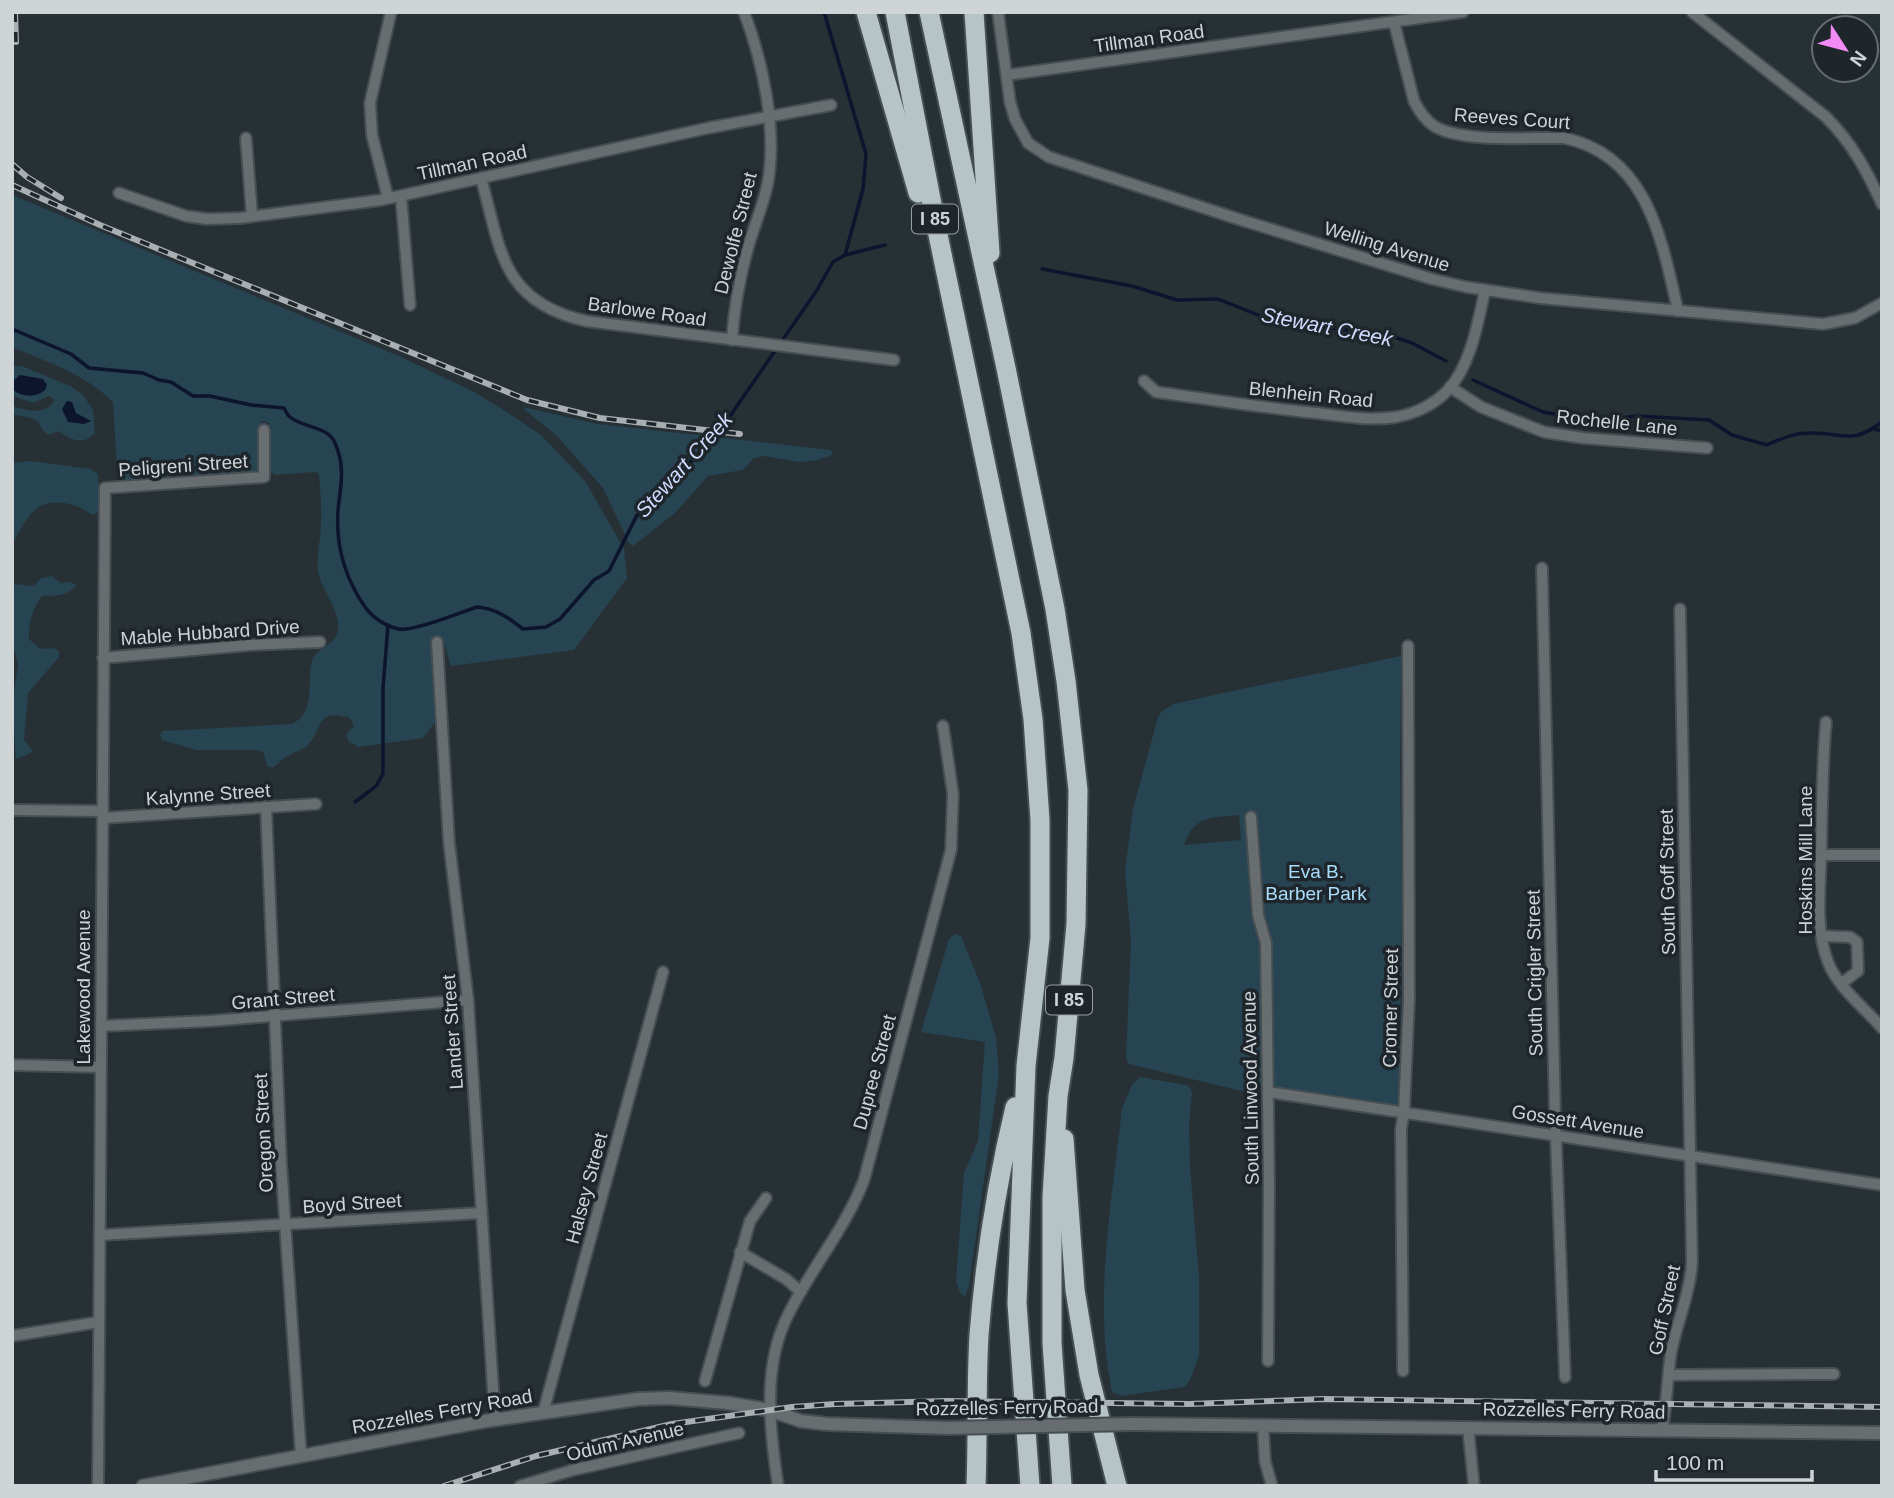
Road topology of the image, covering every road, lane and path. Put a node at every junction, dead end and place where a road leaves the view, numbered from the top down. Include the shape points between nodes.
1 (391, 12) edge
2 (744, 12) edge
3 (866, 12) edge
4 (895, 12) edge
5 (929, 12) edge
6 (974, 12) edge
7 (998, 12) edge
8 (1463, 12) edge
9 (1692, 12) edge
10 (1394, 22) junction
11 (1007, 75) junction
12 (831, 105) dead end
13 (768, 118) junction
14 (246, 138) dead end
15 (481, 178) junction
16 (119, 192) dead end
17 (401, 195) junction
18 (388, 198) junction
19 (1882, 204) edge
20 (252, 216) junction
21 (947, 273) junction
22 (1485, 290) junction
23 (1882, 303) edge
24 (410, 305) dead end
25 (1678, 312) junction
26 (995, 320) junction
27 (732, 340) junction
28 (894, 360) dead end
29 (1144, 381) dead end
30 (1450, 387) junction
31 (264, 430) dead end
32 (1707, 448) dead end
33 (105, 488) joint
34 (1542, 568) dead end
35 (1680, 609) dead end
36 (320, 642) dead end
37 (437, 642) dead end
38 (1408, 646) dead end
39 (103, 658) junction
40 (1826, 722) dead end
41 (943, 726) dead end
42 (316, 804) dead end
43 (266, 807) junction
44 (12, 810) edge
45 (103, 815) junction
46 (1251, 817) dead end
47 (1821, 855) junction
48 (1882, 855) edge
49 (1822, 936) junction
50 (663, 972) dead end
51 (1842, 983) junction
52 (468, 1000) junction
53 (275, 1016) junction
54 (101, 1026) junction
55 (1882, 1028) edge
56 (12, 1065) edge
57 (1026, 1066) junction
58 (100, 1067) junction
59 (1268, 1092) junction
60 (1058, 1096) junction
61 (1405, 1112) junction
62 (1557, 1135) junction
63 (1690, 1156) junction
64 (1882, 1185) edge
65 (765, 1198) dead end
66 (481, 1213) junction
67 (286, 1225) junction
68 (100, 1235) junction
69 (740, 1252) junction
70 (801, 1293) junction
71 (99, 1322) junction
72 (12, 1336) edge
73 (1268, 1361) dead end
74 (1403, 1371) dead end
75 (1835, 1374) dead end
76 (1668, 1375) junction
77 (1565, 1377) dead end
78 (705, 1381) dead end
79 (769, 1410) junction
80 (542, 1413) junction
81 (495, 1420) junction
82 (1263, 1425) junction
83 (1468, 1427) junction
84 (1662, 1430) junction
85 (739, 1433) dead end
86 (1882, 1433) edge
87 (301, 1456) junction
88 (549, 1482) edge
89 (98, 1486) edge
90 (143, 1486) edge
91 (520, 1486) edge
92 (778, 1486) edge
93 (976, 1486) edge
94 (1030, 1486) edge
95 (1062, 1486) edge
96 (1117, 1486) edge
97 (1272, 1486) edge
98 (1474, 1486) edge

1 - 18 street via 370,103 372,135
2 - 13 street, Dewolfe Street via 758,55
3 - 21 highway via 923,211
4 - 21 highway, I 85
5 - 26 highway, I 85
6 - 26 highway
7 - 11 street, Welling Avenue
8 - 10 street, Tillman Road
9 - 19 street via 1841,132 1867,170
10 - 11 street, Tillman Road
10 - 25 street, Reeves Court via 1414,101 1434,126 1461,135 1580,141 1627,173 1658,232
11 - 22 street, Welling Avenue via 1010,102 1022,135 1049,157 1420,275
12 - 13 street, Tillman Road
13 - 15 street, Tillman Road
13 - 27 street, Dewolfe Street via 767,184 738,290
14 - 20 street
15 - 17 street, Tillman Road
15 - 27 street, Barlowe Road via 508,271 528,296 548,310 586,321
16 - 20 street, Tillman Road via 186,216
17 - 18 street, Tillman Road
17 - 24 street
18 - 20 street, Tillman Road
21 - 57 highway, I 85 via 1021,633 1033,719 1039,795 1040,938
22 - 25 street, Welling Avenue
22 - 30 street, Blenhein Road via 1469,350
23 - 25 street, Welling Avenue via 1855,318 1823,324
26 - 60 highway, I 85 via 1062,647 1077,790 1076,924
27 - 28 street, Barlowe Road
29 - 30 street, Blenhein Road via 1156,392 1368,419 1415,412
30 - 32 street, Rochelle Lane via 1481,407 1544,432
31 - 33 street, Peligreni Street via 264,477
33 - 39 street, Lakewood Avenue
34 - 62 street, South Crigler Street
35 - 63 street, South Goff Street
36 - 39 street, Mable Hubbard Drive
37 - 52 street, Lander Street via 449,842
38 - 61 street, Cromer Street
39 - 45 street, Lakewood Avenue
40 - 47 street, Hoskins Mill Lane
41 - 70 street, Dupree Street via 954,820 946,876 864,1180 848,1216
42 - 43 street, Kalynne Street
43 - 45 street, Kalynne Street
43 - 53 street, Oregon Street
44 - 45 street, Kalynne Street
45 - 54 street, Lakewood Avenue
46 - 59 street, South Linwood Avenue via 1258,915 1266,943
47 - 48 street
47 - 49 street, Hoskins Mill Lane
49 - 51 street, Hoskins Mill Lane via 1828,963
49 - 51 street via 1850,937 1857,942 1858,971
50 - 80 street, Halsey Street
51 - 55 street, Hoskins Mill Lane
52 - 53 street, Grant Street
52 - 66 street, Lander Street
53 - 54 street, Grant Street
53 - 67 street, Oregon Street
54 - 58 street, Lakewood Avenue
56 - 58 street
57 - 93 highway via 998,1182 982,1303
57 - 94 highway, I 85 via 1017,1303
58 - 68 street, Lakewood Avenue
59 - 61 street, Gossett Avenue
59 - 73 street, South Linwood Avenue
60 - 95 highway, I 85 via 1050,1271
60 - 96 highway via 1075,1290 1089,1375
61 - 62 street, Gossett Avenue
61 - 74 street, Cromer Street via 1401,1129
62 - 63 street, Gossett Avenue
62 - 77 street, South Crigler Street
63 - 64 street, Gossett Avenue
63 - 76 street, Goff Street via 1691,1281
65 - 69 street via 750,1221
66 - 67 street, Boyd Street
66 - 81 street, Lander Street
67 - 68 street, Boyd Street
67 - 87 street, Oregon Street
68 - 71 street, Lakewood Avenue
69 - 70 street
69 - 78 street
70 - 79 street, Dupree Street via 778,1341
71 - 72 street
71 - 89 street, Lakewood Avenue
75 - 76 street
76 - 84 street, Goff Street
79 - 80 street, Rozzelles Ferry Road via 669,1398
79 - 82 street, Rozzelles Ferry Road, bridge via 814,1423 897,1428
79 - 92 street, Dupree Street
80 - 81 street, Rozzelles Ferry Road
81 - 87 street, Rozzelles Ferry Road
82 - 83 street, Rozzelles Ferry Road
82 - 97 street
83 - 84 street, Rozzelles Ferry Road
83 - 98 street
84 - 86 street, Rozzelles Ferry Road
85 - 88 street, Odum Avenue
87 - 90 street, Rozzelles Ferry Road
88 - 91 street, Odum Avenue

